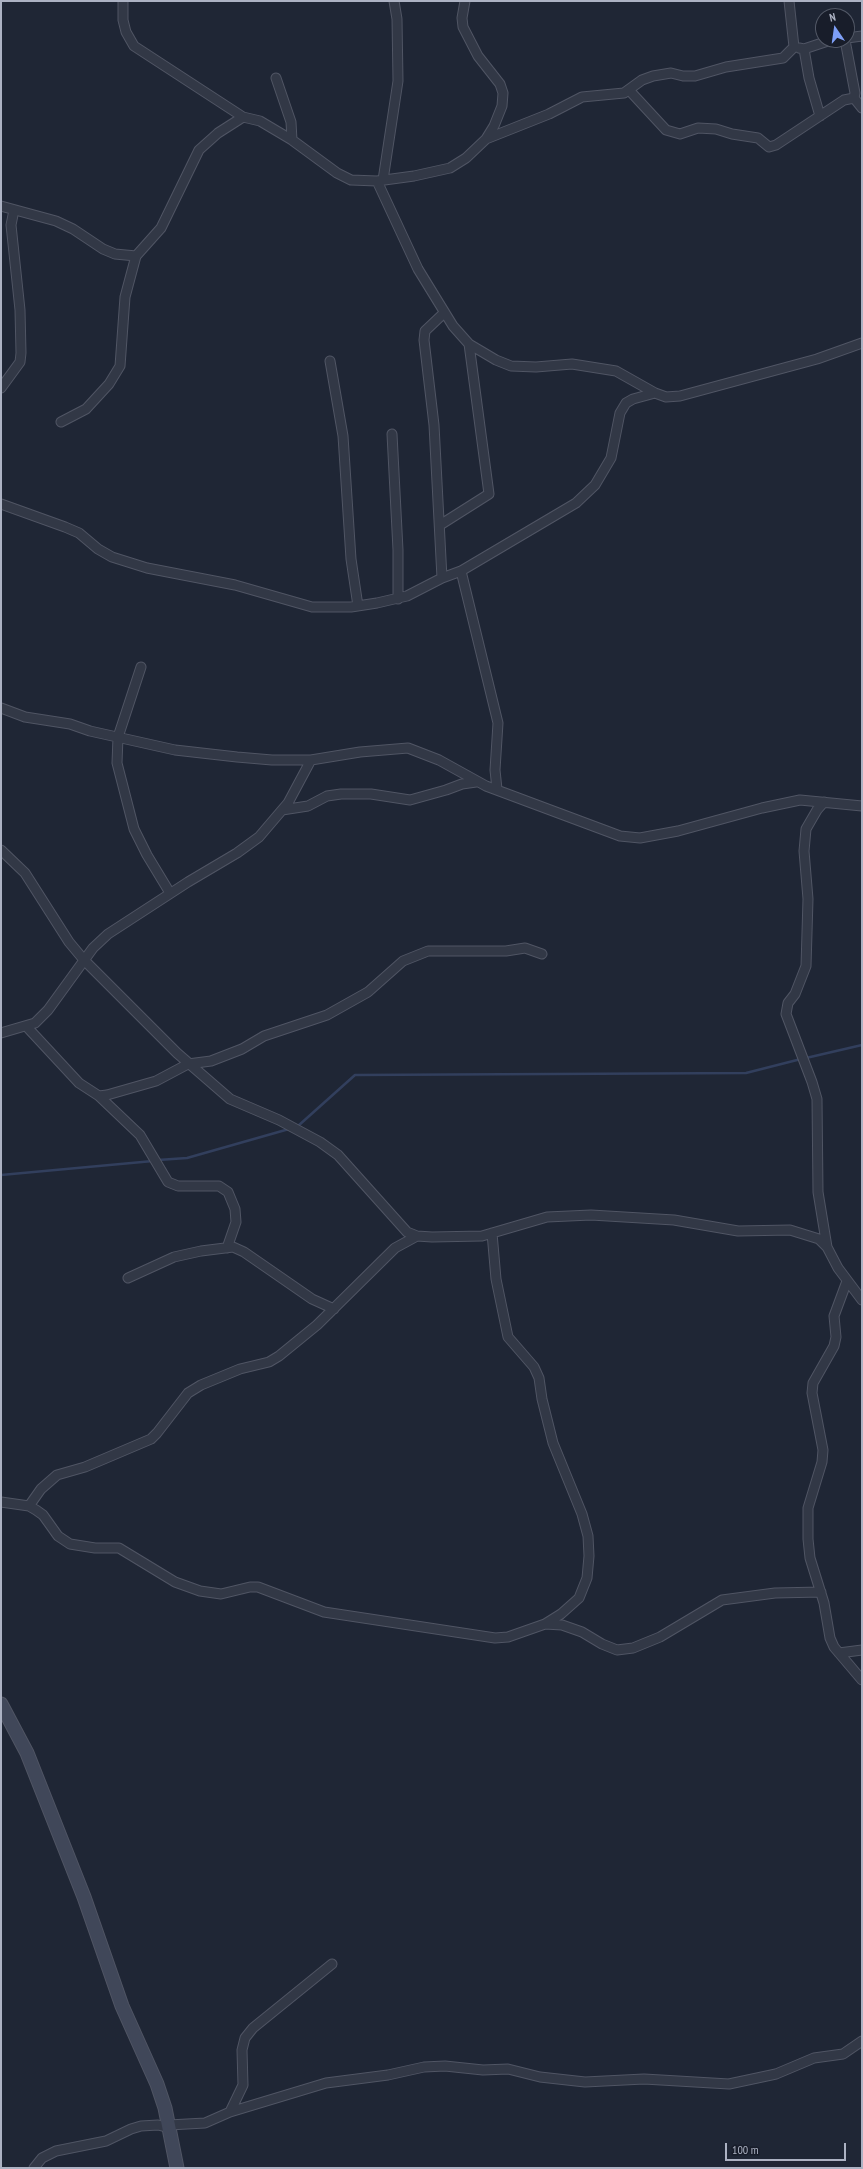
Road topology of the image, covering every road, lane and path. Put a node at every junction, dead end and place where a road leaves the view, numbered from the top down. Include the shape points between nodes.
1 (123, 1) edge
2 (394, 1) edge
3 (465, 1) edge
4 (789, 1) edge
5 (815, 45) edge
6 (794, 47) junction
7 (847, 48) edge
8 (804, 49) junction
9 (276, 78) dead end
10 (629, 90) junction
11 (857, 93) edge
12 (862, 108) edge
13 (820, 116) junction
14 (243, 117) junction
15 (486, 139) junction
16 (292, 140) junction
17 (380, 181) junction
18 (1, 206) edge
19 (14, 210) junction
20 (136, 256) junction
21 (444, 312) junction
22 (862, 343) edge
23 (469, 344) junction
24 (330, 361) dead end
25 (1, 388) edge
26 (655, 393) junction
27 (61, 422) dead end
28 (392, 434) dead end
29 (1, 504) edge
30 (440, 525) junction
31 (461, 571) junction
32 (442, 578) junction
33 (398, 599) junction
34 (358, 606) junction
35 (140, 667) dead end
36 (1, 708) edge
37 (118, 737) junction
38 (311, 760) junction
39 (476, 782) junction
40 (497, 789) junction
41 (824, 802) junction
42 (862, 806) edge
43 (282, 810) junction
44 (1, 850) edge
45 (170, 893) junction
46 (542, 954) dead end
47 (84, 960) junction
48 (27, 1027) junction
49 (1, 1033) edge
50 (188, 1064) junction
51 (99, 1096) junction
52 (492, 1233) junction
53 (417, 1236) junction
54 (827, 1247) junction
55 (227, 1248) junction
56 (128, 1278) dead end
57 (847, 1281) junction
58 (862, 1300) edge
59 (334, 1309) junction
60 (1, 1502) edge
61 (29, 1506) junction
62 (821, 1592) junction
63 (545, 1624) junction
64 (862, 1650) edge
65 (839, 1653) junction
66 (862, 1680) edge
67 (3, 1711) edge
68 (332, 1964) dead end
69 (862, 2041) edge
70 (230, 2112) junction
71 (169, 2126) junction
72 (34, 2168) edge
73 (177, 2168) edge

1 - 14 street via 123,20 134,46
2 - 17 street via 397,19 398,81
3 - 15 street via 462,18 469,40 496,78 503,93 502,106
4 - 6 street
5 - 8 street
6 - 8 street
6 - 10 street via 782,58 726,67 695,76 671,73 653,76 642,80
7 - 11 street
8 - 13 street
9 - 16 street via 291,122
10 - 13 street via 666,130 680,134 698,128 712,128 756,137 769,147
10 - 15 street via 622,94 582,97 549,114
11 - 12 street
11 - 13 street
14 - 16 street via 260,121
14 - 20 street via 218,133 199,150 161,228
15 - 17 street via 466,158 450,168
16 - 17 street via 344,177 364,182
17 - 21 street via 418,270
18 - 19 street
19 - 20 street via 56,221 115,254
19 - 25 street via 11,225 21,353 20,362
20 - 27 street via 124,297 120,366 109,384 86,410
21 - 23 street
21 - 30 street via 425,331 424,340 434,425
22 - 26 street via 817,359 680,396 666,397
23 - 26 street via 511,366 572,364 616,371
23 - 30 street via 489,494
24 - 34 street via 343,436 351,565
26 - 31 street via 633,398 626,403 620,413 611,458 595,485 576,503
28 - 33 street
29 - 34 street via 79,533 98,549 131,564 235,585 312,607
30 - 32 street
31 - 32 street
31 - 40 street via 497,718
32 - 33 street
33 - 34 street
35 - 37 street
36 - 37 street via 25,717 70,724
37 - 38 street via 198,753 272,760
37 - 45 street via 117,764 134,829
38 - 39 street via 408,748 440,760
38 - 43 street
39 - 40 street
39 - 43 street via 410,800 371,794 333,794 308,806
40 - 41 street via 620,836 640,838 800,800
41 - 42 street
41 - 54 street via 806,829 806,966 795,994 788,1003 786,1014 817,1099 818,1192
43 - 45 street via 254,841
44 - 47 street via 25,873 69,942
45 - 47 street via 108,934
46 - 50 street via 525,948 502,951 428,951 403,961 368,992 328,1015 264,1036 242,1050 211,1061
47 - 48 street via 48,1010 36,1023
47 - 50 street
48 - 49 street
48 - 51 street via 78,1082
50 - 51 street via 156,1081
50 - 53 street via 230,1099 279,1120 338,1155 407,1232
51 - 55 street via 140,1135 168,1182 178,1186 219,1186 228,1192 235,1210 236,1222
52 - 53 street via 463,1237
52 - 54 street via 547,1217 591,1215 674,1220 738,1231 790,1230 819,1239
52 - 63 street via 496,1279 508,1337 534,1367 539,1378 553,1443 582,1514 588,1536 587,1578 579,1598
53 - 59 street via 395,1248
54 - 57 street
55 - 56 street via 174,1257
55 - 59 street via 237,1248 312,1299
57 - 58 street
57 - 62 street via 834,1316 834,1346 817,1374 812,1393 823,1450 822,1462 808,1508 808,1539 810,1558
59 - 61 street via 274,1359 240,1368 201,1385 188,1394 151,1439 85,1467 64,1472 50,1480
60 - 61 street
61 - 63 street via 43,1515 58,1536 70,1544 119,1548 175,1582 200,1591 221,1594 258,1587 324,1612 495,1638 508,1637
62 - 63 street via 775,1593 722,1600 660,1637 633,1648 617,1650 582,1632 562,1625
62 - 65 street via 830,1638
64 - 65 street
65 - 66 street
67 - 71 street via 27,1753 42,1790 84,1897 122,2006 157,2084
68 - 70 street via 253,2028 245,2038 242,2050 243,2085
69 - 70 street via 843,2054 814,2058 776,2074 729,2084 644,2079 585,2082 540,2077 508,2069 471,2070 433,2066 326,2083
70 - 71 street via 205,2123
71 - 72 street via 131,2128 106,2141 56,2151 42,2158
71 - 73 street

